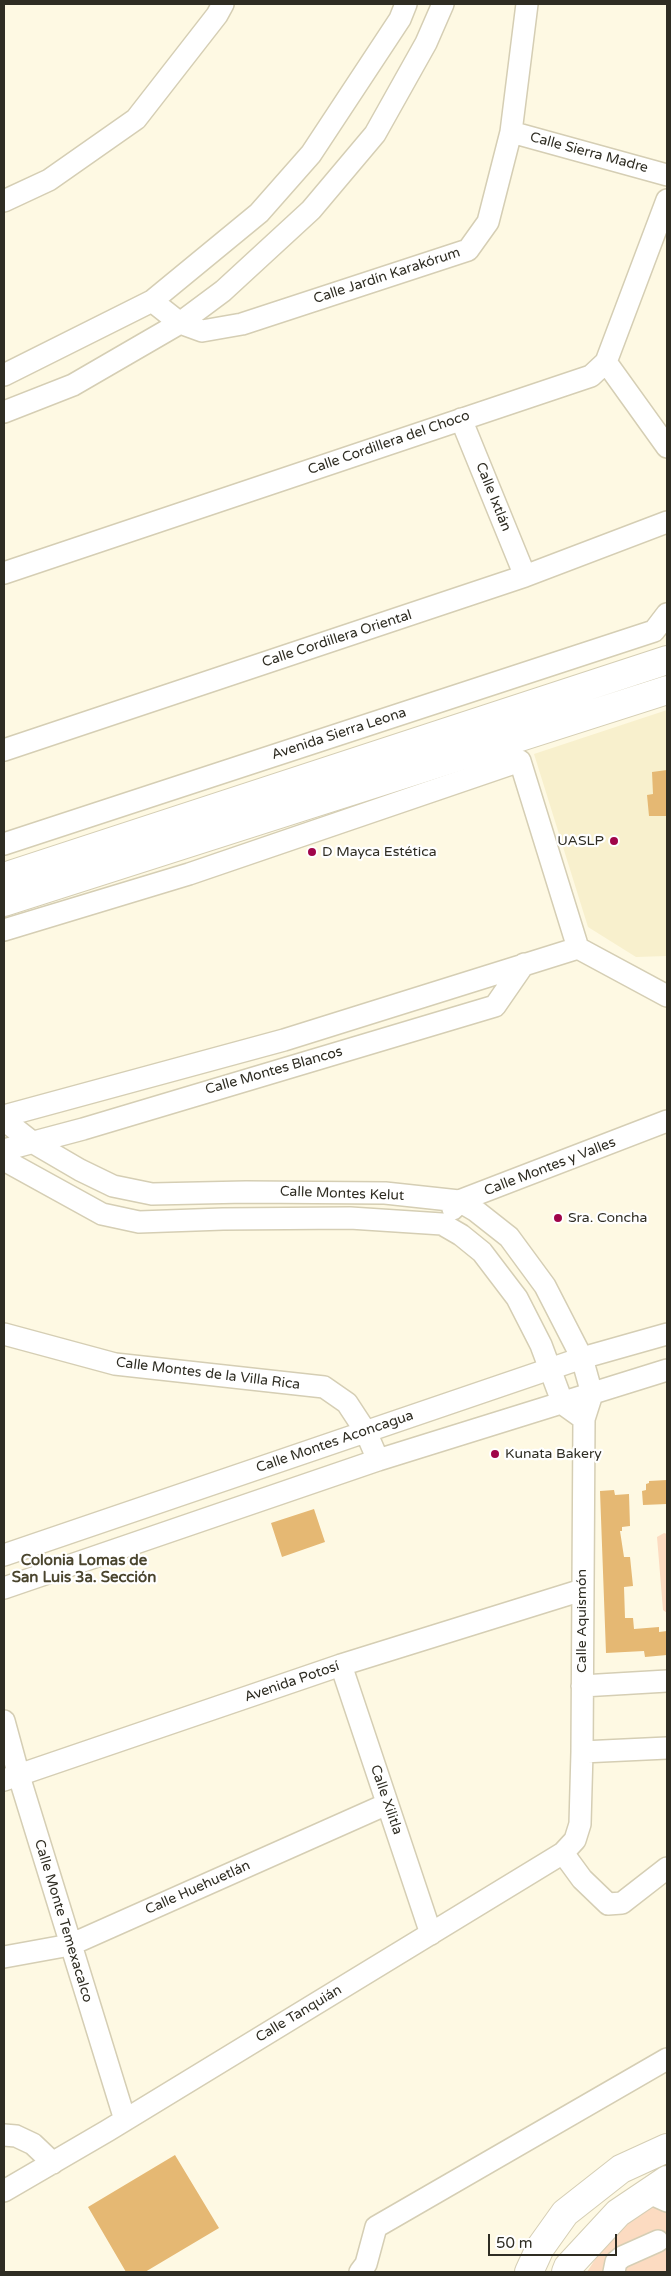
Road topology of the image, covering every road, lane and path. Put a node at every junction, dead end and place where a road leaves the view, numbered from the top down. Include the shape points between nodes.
1 (223, 4) edge
2 (406, 4) edge
3 (444, 4) edge
4 (527, 4) edge
5 (510, 132) junction
6 (667, 175) edge
7 (667, 200) edge
8 (4, 202) edge
9 (152, 301) junction
10 (180, 323) junction
11 (606, 362) junction
12 (4, 375) edge
13 (4, 412) edge
14 (461, 419) junction
15 (667, 447) edge
16 (667, 522) edge
17 (4, 573) edge
18 (525, 576) junction
19 (667, 614) edge
20 (667, 660) edge
21 (667, 690) edge
22 (4, 750) edge
23 (4, 844) edge
24 (70, 868) junction
25 (4, 877) edge
26 (4, 902) edge
27 (4, 930) edge
28 (578, 948) junction
29 (524, 964) junction
30 (667, 996) edge
31 (4, 1116) edge
32 (4, 1120) edge
33 (667, 1122) edge
34 (32, 1142) junction
35 (4, 1150) edge
36 (4, 1160) edge
37 (459, 1201) junction
38 (442, 1224) junction
39 (4, 1334) edge
40 (667, 1334) edge
41 (582, 1358) junction
42 (549, 1369) junction
43 (667, 1370) edge
44 (592, 1394) junction
45 (564, 1404) junction
46 (584, 1419) junction
47 (366, 1432) junction
48 (378, 1460) junction
49 (4, 1555) edge
50 (4, 1588) edge
51 (582, 1590) junction
52 (341, 1665) junction
53 (667, 1681) edge
54 (582, 1686) junction
55 (4, 1721) edge
56 (667, 1748) edge
57 (582, 1752) junction
58 (11, 1778) edge
59 (388, 1804) junction
60 (580, 1824) joint
61 (563, 1854) junction
62 (667, 1868) edge
63 (431, 1934) junction
64 (70, 1945) junction
65 (4, 1957) edge
66 (667, 2059) edge
67 (125, 2120) junction
68 (4, 2136) edge
69 (667, 2148) edge
70 (53, 2162) junction
71 (4, 2191) edge
72 (660, 2191) edge
73 (565, 2213) junction
74 (592, 2241) junction
75 (658, 2241) dead end
76 (535, 2260) edge
77 (567, 2270) edge
78 (360, 2272) edge
79 (614, 2272) edge

1 - 8 street via 136,119 49,180
2 - 9 street via 311,154 259,213
3 - 10 street via 426,43 374,134 311,210 223,291
4 - 5 street, Calle Jardín Karakórum
5 - 6 street, Calle Sierra Madre
5 - 10 street, Calle Jardín Karakórum via 488,222 468,250 242,324 202,331
7 - 11 street
9 - 10 street, Calle Jardín Karakórum
9 - 12 street
10 - 13 street via 74,384
11 - 14 street, Calle Cordillera del Choco via 591,376
11 - 15 street
14 - 17 street, Calle Cordillera del Choco
14 - 18 street, Calle Ixtlán
16 - 18 street, Calle Cordillera Oriental
18 - 22 street, Calle Cordillera Oriental
19 - 23 street, Avenida Sierra Leona via 654,631
20 - 24 main road
21 - 24 main road
24 - 25 main road
24 - 26 main road
27 - 28 street via 189,874 520,761
28 - 29 street, Calle Montes Blancos
28 - 30 street
29 - 31 street, Calle Montes Blancos via 284,1040
29 - 34 street, Calle Montes Blancos via 495,1006
32 - 34 street, Calle Montes Kelut
33 - 37 street, Calle Montes y Valles
34 - 35 street, Calle Montes Blancos
34 - 37 street, Calle Montes Kelut via 113,1186 152,1194 385,1193
36 - 38 street, Calle Montes Kelut via 102,1214 139,1222 350,1218
37 - 38 street
37 - 41 street, Calle Montes Kelut via 509,1237 523,1254 545,1286
38 - 42 street, Calle Montes Kelut via 482,1252 517,1298 541,1345
39 - 47 street, Calle Montes de la Villa Rica via 115,1364 324,1388 347,1403
40 - 41 street, Calle Montes Aconcagua
41 - 42 street, Calle Montes Aconcagua
41 - 44 street, Calle Montes Kelut
42 - 45 street, Calle Montes Kelut
42 - 47 street, Calle Montes Aconcagua
43 - 44 street
44 - 45 street
44 - 46 street, Calle Aquismón
45 - 46 street
45 - 48 street
46 - 51 street, Calle Aquismón
47 - 48 street, Calle Montes de la Villa Rica
47 - 49 street, Calle Montes Aconcagua
48 - 50 street
51 - 52 street, Avenida Potosí
51 - 54 street, Calle Aquismón
52 - 58 street, Avenida Potosí
52 - 59 street, Calle Xilitla
53 - 54 street
54 - 57 street, Calle Aquismón
55 - 58 street, Calle Monte Temexacalco
56 - 57 street
57 - 60 street, Calle Aquismón
58 - 64 street, Calle Monte Temexacalco
59 - 63 street, Calle Xilitla
59 - 64 street, Calle Huehuetlán
60 - 61 street, Calle Tanquián via 575,1840
61 - 62 street via 582,1879 608,1904 622,1903
61 - 63 street, Calle Tanquián
63 - 67 street, Calle Tanquián
64 - 65 street, Calle Huehuetlán
64 - 67 street, Calle Monte Temexacalco
66 - 78 street via 376,2227 366,2264
67 - 70 street, Calle Tanquián
68 - 70 street via 16,2136 33,2144
69 - 73 main road via 621,2169
70 - 71 street, Calle Tanquián
72 - 74 main road via 618,2213
73 - 74 main road via 576,2233
73 - 76 main road
74 - 77 main road
75 - 79 street via 622,2257 616,2262
76 - 77 main road via 551,2248 559,2250

